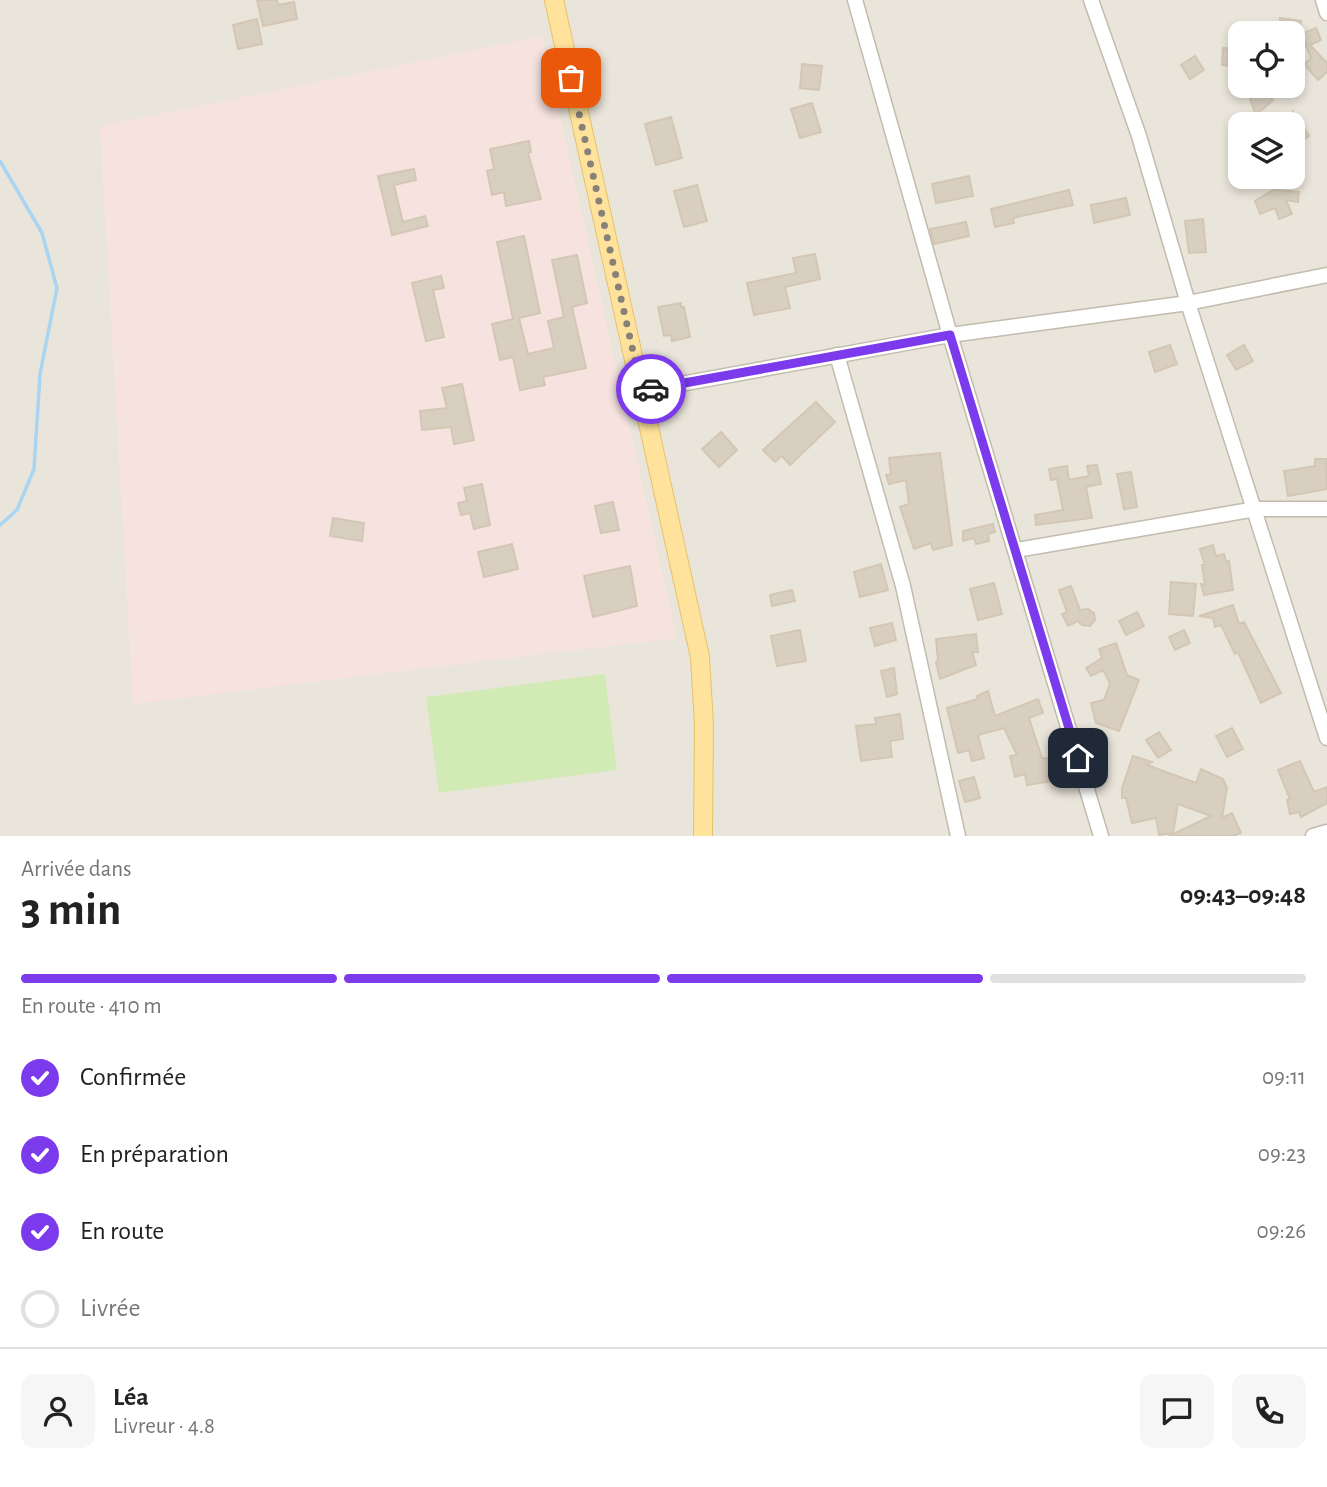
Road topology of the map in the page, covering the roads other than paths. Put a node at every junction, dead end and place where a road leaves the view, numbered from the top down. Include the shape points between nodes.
1 (554, 0) edge
2 (855, 0) edge
3 (1091, 0) edge
4 (1323, 0) edge
5 (1327, 13) edge
6 (1327, 275) edge
7 (1188, 303) junction
8 (950, 335) junction
9 (837, 355) junction
10 (642, 391) junction
11 (1256, 509) junction
12 (1327, 509) edge
13 (1016, 550) junction
14 (1327, 738) edge
15 (1327, 832) edge
16 (703, 836) edge
17 (958, 836) edge
18 (1101, 836) edge
19 (1314, 836) edge

1 - 10 main road
2 - 8 street
3 - 7 street via 1139,136
4 - 5 street
6 - 7 street
7 - 8 street
7 - 11 street
8 - 9 street
8 - 13 street
9 - 10 street
9 - 17 street via 903,586
10 - 16 main road via 700,657
11 - 12 street
11 - 13 street
11 - 14 street
13 - 18 street
15 - 19 street

